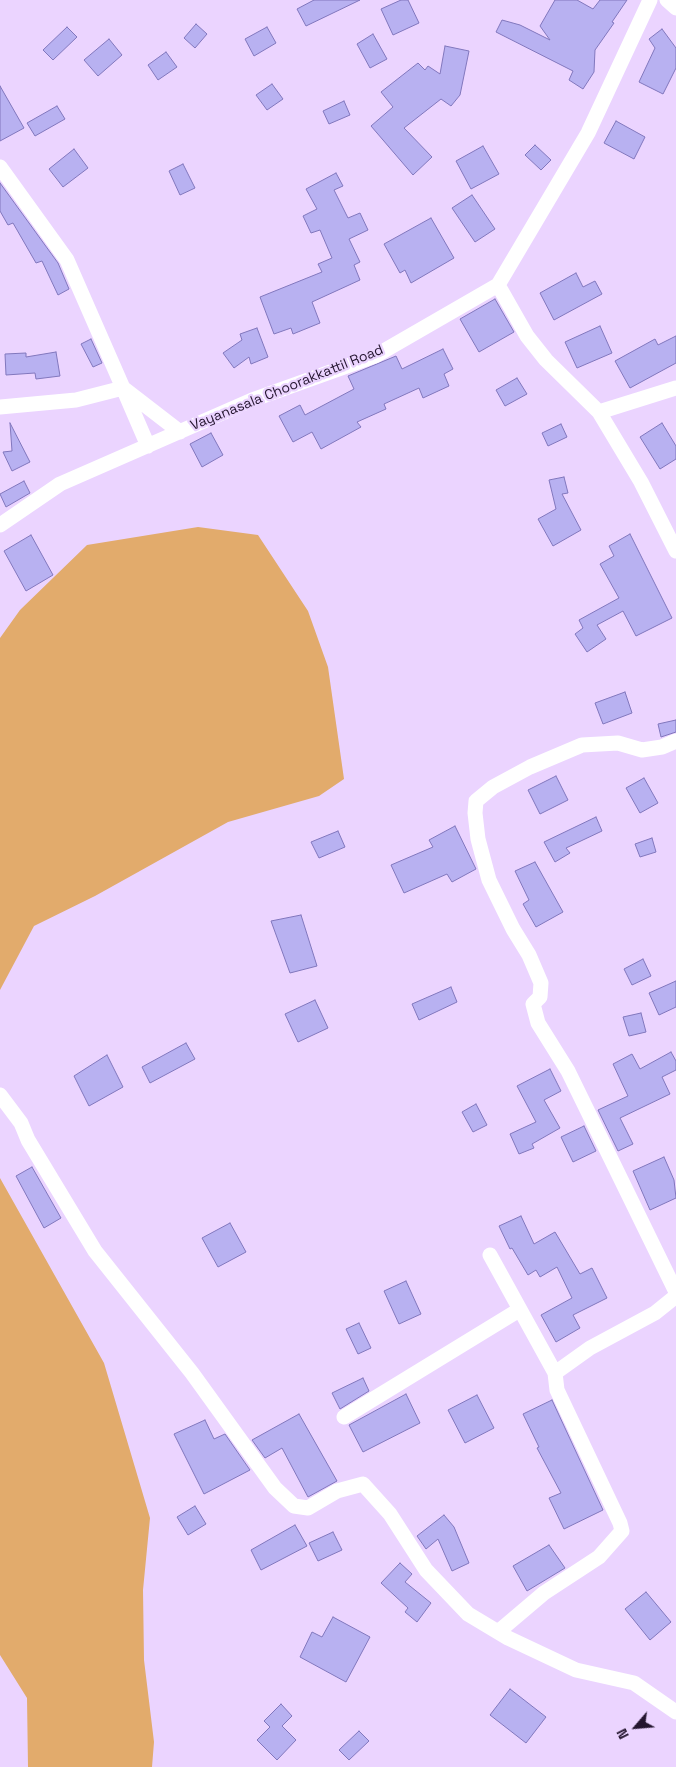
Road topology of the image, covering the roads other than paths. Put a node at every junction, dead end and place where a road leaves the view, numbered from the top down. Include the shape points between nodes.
1 (650, 0) edge
2 (667, 0) edge
3 (676, 8) edge
4 (0, 167) edge
5 (498, 285) junction
6 (123, 388) junction
7 (676, 388) edge
8 (0, 407) edge
9 (599, 412) junction
10 (180, 432) junction
11 (148, 446) junction
12 (0, 525) edge
13 (676, 551) edge
14 (676, 741) edge
15 (0, 1095) edge
16 (490, 1255) dead end
17 (676, 1292) edge
18 (676, 1296) edge
19 (519, 1310) junction
20 (556, 1373) junction
21 (344, 1417) dead end
22 (498, 1632) junction
23 (676, 1712) edge

1 - 5 street, Vayanasala Choorakkattil Road via 588,133
2 - 3 street
4 - 6 street via 67,260
5 - 9 street via 527,336 546,360
5 - 10 street, Vayanasala Choorakkattil Road via 375,356 252,400
6 - 8 street via 76,400
6 - 10 street
6 - 11 street
7 - 9 street
9 - 13 street via 641,482
10 - 11 street, Vayanasala Choorakkattil Road
11 - 12 street, Vayanasala Choorakkattil Road via 60,484
14 - 17 street via 642,750 618,743 582,745 493,787 476,801 475,813 489,880 541,983 540,997 533,1004 538,1023 568,1071
15 - 22 street via 21,1124 95,1251 192,1373 275,1488 294,1506 308,1508 337,1491 363,1484 390,1514 426,1570 468,1614
16 - 19 street
18 - 20 street via 655,1313 590,1348
19 - 20 street
19 - 21 street
20 - 22 street via 557,1390 622,1531 599,1557 544,1593
22 - 23 street via 576,1670 634,1683

